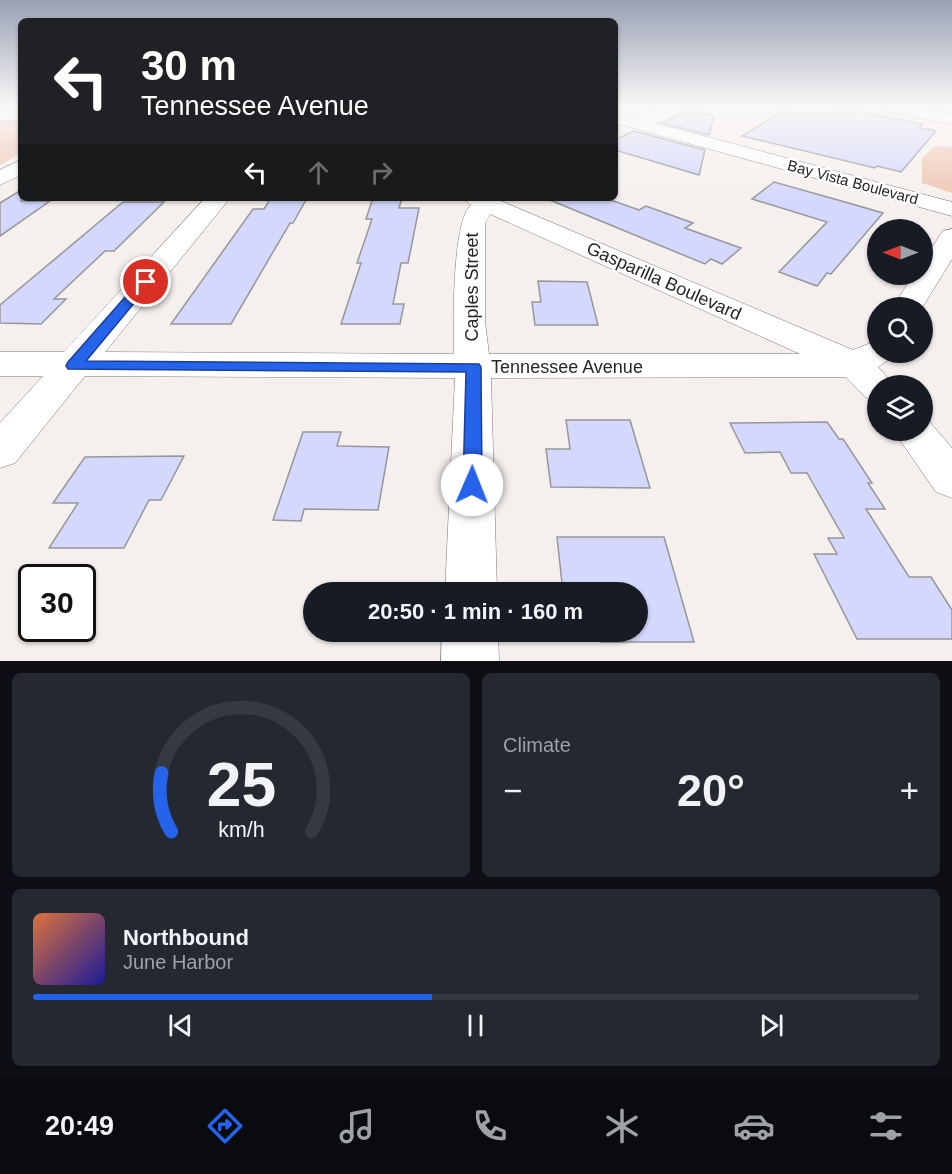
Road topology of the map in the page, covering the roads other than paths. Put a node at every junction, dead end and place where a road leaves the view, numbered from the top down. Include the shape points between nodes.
1 (686, 137) edge
2 (18, 168) edge
3 (0, 179) edge
4 (215, 201) edge
5 (482, 201) edge
6 (952, 209) edge
7 (952, 237) edge
8 (915, 297) edge
9 (0, 364) edge
10 (74, 366) junction
11 (473, 367) junction
12 (870, 368) edge
13 (922, 441) edge
14 (0, 451) edge
15 (952, 479) edge
16 (471, 582) edge
17 (471, 642) edge
18 (470, 661) edge

1 - 6 street, Bay Vista Boulevard
2 - 3 street
4 - 10 street
5 - 11 street, Caples Street via 473,223 469,321
5 - 12 street, Gasparilla Boulevard
7 - 8 street
9 - 10 street, Tennessee Avenue
10 - 11 street, Tennessee Avenue
10 - 14 street
11 - 12 street, Tennessee Avenue
11 - 16 street, Caples Street
13 - 15 street
17 - 18 street

